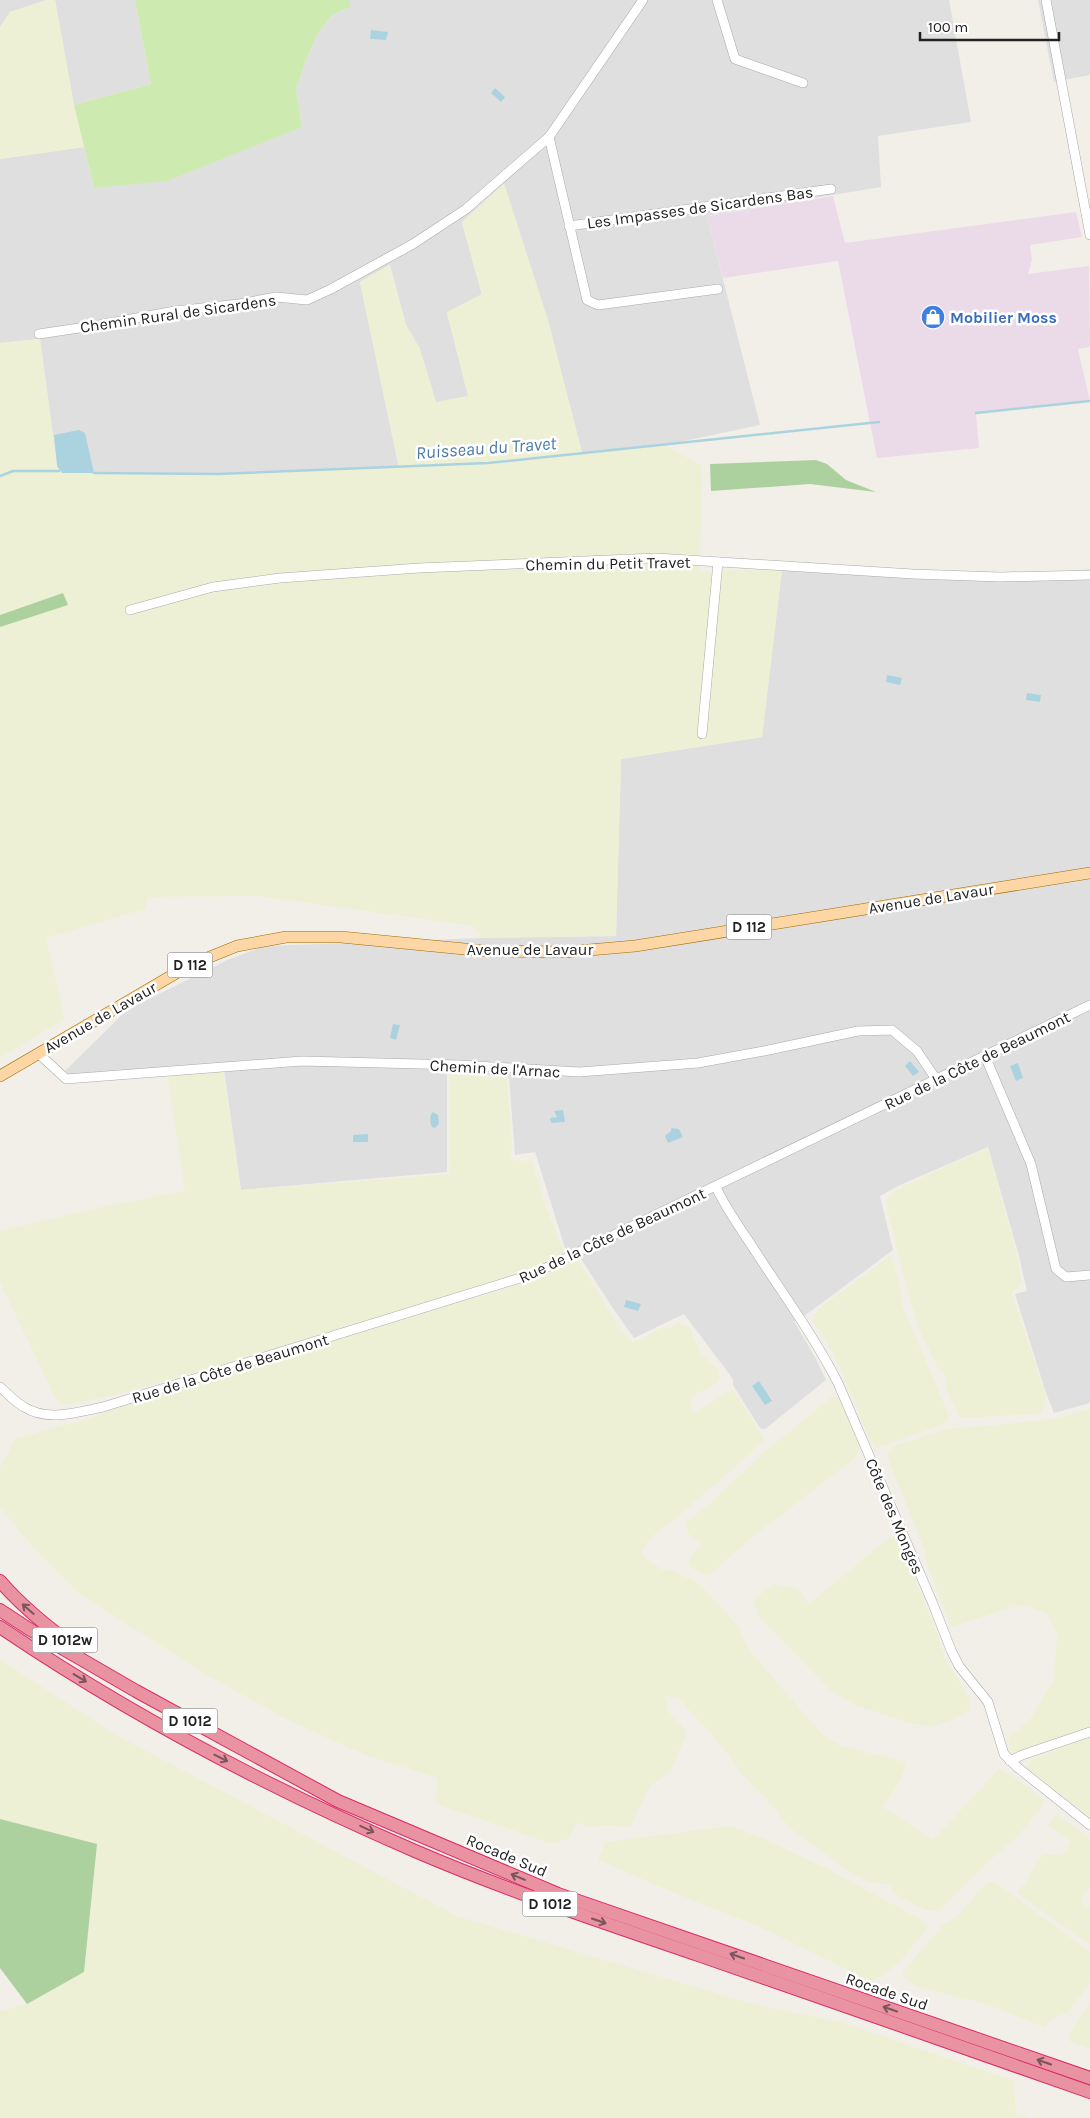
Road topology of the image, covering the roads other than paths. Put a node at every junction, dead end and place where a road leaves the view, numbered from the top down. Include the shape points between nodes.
1 (643, 0) edge
2 (717, 0) edge
3 (1046, 0) edge
4 (803, 84) dead end
5 (549, 137) junction
6 (831, 189) dead end
7 (569, 226) junction
8 (1090, 235) edge
9 (718, 290) dead end
10 (39, 334) dead end
11 (718, 562) junction
12 (1090, 575) edge
13 (130, 610) dead end
14 (702, 734) dead end
15 (1090, 873) edge
16 (1090, 1005) edge
17 (38, 1053) junction
18 (985, 1056) junction
19 (0, 1076) edge
20 (936, 1079) junction
21 (716, 1187) junction
22 (1090, 1275) edge
23 (0, 1387) edge
24 (0, 1581) edge
25 (0, 1610) edge
26 (0, 1627) edge
27 (136, 1691) junction
28 (1090, 1732) edge
29 (1010, 1761) junction
30 (1090, 1825) edge
31 (1090, 2078) edge
32 (1090, 2092) edge

1 - 5 street, Chemin Rural de Sicardens
2 - 4 street via 735,58
3 - 8 street
5 - 7 street, Les Impasses de Sicardens Bas
5 - 10 street, Chemin Rural de Sicardens via 466,209 413,244 315,298 276,297
6 - 7 street, Les Impasses de Sicardens Bas
7 - 9 street, Les Impasses de Sicardens Bas via 587,300 598,305
11 - 12 street, Chemin du Petit Travet via 913,574 1000,577
11 - 13 street, Chemin du Petit Travet via 656,558 419,568 280,578 213,587
11 - 14 street
15 - 17 main road, Avenue de Lavaur / D 112 via 635,946 566,952 485,952 341,937 286,937 237,946 190,965
16 - 18 street, Rue de la Côte de Beaumont
17 - 19 main road, Avenue de Lavaur / D 112
17 - 20 street, Chemin de l'Arnac via 66,1079 302,1061 579,1072 698,1063 858,1031 892,1030 917,1051
18 - 20 street, Rue de la Côte de Beaumont
18 - 22 street via 1030,1164 1056,1269 1066,1277
20 - 21 street, Rue de la Côte de Beaumont
21 - 23 street, Rue de la Côte de Beaumont via 533,1274 103,1407 64,1415 42,1415 24,1407
21 - 29 street, Côte des Monges via 834,1374 950,1650 988,1702 1004,1754
27 -> 24 highway, D 1012w via 55,1633
25 - 27 highway, Rocade Sud / D 1012
26 -> 32 highway, Rocade Sud / D 1012 via 157,1725 281,1789 415,1851 549,1904
31 -> 27 highway, Rocade Sud / D 1012 via 558,1894 338,1801
28 - 29 street
29 - 30 street, Côte des Monges

